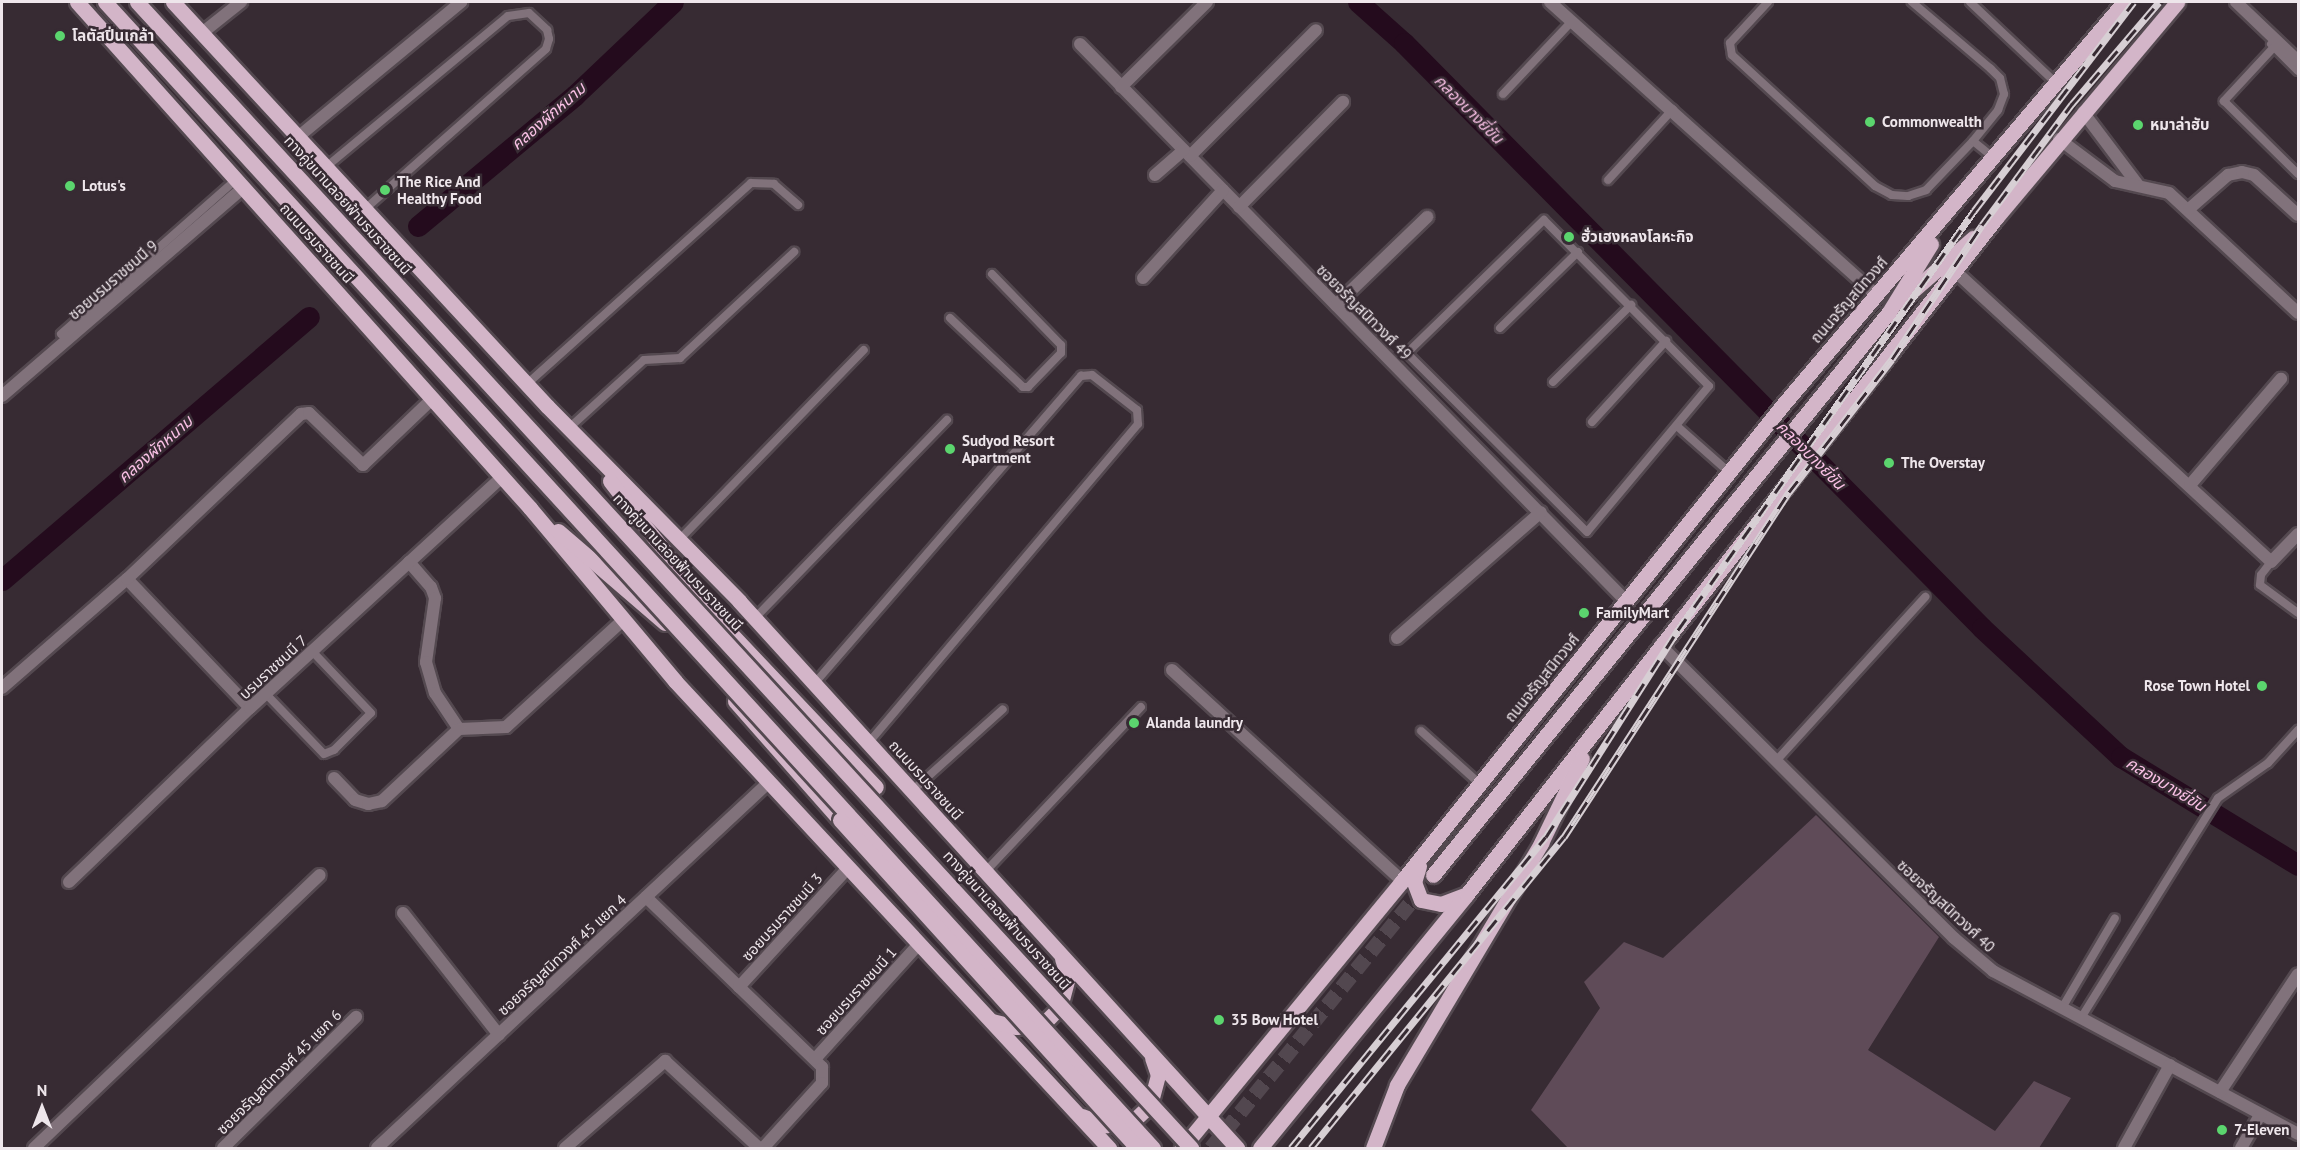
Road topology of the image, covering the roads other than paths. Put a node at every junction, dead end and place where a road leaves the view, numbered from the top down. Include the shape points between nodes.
1 (77, 2) edge
2 (105, 2) edge
3 (137, 2) edge
4 (173, 2) edge
5 (241, 2) edge
6 (461, 2) edge
7 (1208, 2) edge
8 (1550, 2) edge
9 (1768, 2) edge
10 (1912, 2) edge
11 (1970, 2) edge
12 (2124, 2) edge
13 (2177, 2) edge
14 (2236, 2) edge
15 (1572, 21) junction
16 (1316, 30) dead end
17 (202, 33) junction
18 (2274, 42) junction
19 (1080, 44) dead end
20 (2298, 61) edge
21 (2298, 71) edge
22 (2056, 83) junction
23 (1121, 87) junction
24 (1503, 94) dead end
25 (1343, 102) dead end
26 (1673, 109) junction
27 (2083, 112) junction
28 (298, 137) junction
29 (2059, 139) junction
30 (1972, 141) junction
31 (1187, 153) junction
32 (1994, 158) junction
33 (326, 167) junction
34 (2298, 174) edge
35 (1155, 175) dead end
36 (1608, 180) dead end
37 (240, 183) junction
38 (2138, 185) junction
39 (1223, 190) junction
40 (1956, 204) junction
41 (798, 205) dead end
42 (1239, 207) junction
43 (365, 209) junction
44 (2188, 209) junction
45 (2298, 215) edge
46 (1427, 217) dead end
47 (1996, 218) junction
48 (794, 252) dead end
49 (1578, 252) junction
50 (1956, 272) junction
51 (992, 274) dead end
52 (1143, 278) dead end
53 (1877, 295) junction
54 (1336, 305) junction
55 (1631, 305) junction
56 (1888, 312) junction
57 (2298, 314) edge
58 (950, 318) dead end
59 (1500, 328) dead end
60 (61, 334) dead end
61 (1666, 341) junction
62 (864, 350) dead end
63 (2281, 379) dead end
64 (1553, 382) dead end
65 (527, 384) junction
66 (2, 396) edge
67 (432, 399) junction
68 (947, 420) dead end
69 (1592, 422) dead end
70 (1678, 427) junction
71 (569, 428) junction
72 (582, 442) junction
73 (1731, 474) junction
74 (502, 477) junction
75 (2190, 485) junction
76 (530, 508) junction
77 (1541, 512) junction
78 (2298, 534) edge
79 (679, 540) junction
80 (409, 562) junction
81 (2271, 562) junction
82 (127, 579) junction
83 (1925, 597) dead end
84 (1627, 602) junction
85 (2298, 613) edge
86 (755, 618) junction
87 (623, 620) junction
88 (1397, 638) dead end
89 (1659, 645) junction
90 (312, 651) junction
91 (1172, 670) dead end
92 (814, 684) junction
93 (2, 688) edge
94 (266, 694) junction
95 (1141, 707) dead end
96 (250, 708) junction
97 (1003, 709) dead end
98 (459, 729) junction
99 (2298, 730) edge
100 (1421, 731) dead end
101 (1595, 731) junction
102 (868, 743) junction
103 (1776, 761) junction
104 (334, 778) dead end
105 (768, 783) junction
106 (1480, 784) junction
107 (912, 791) junction
108 (1421, 857) junction
109 (848, 868) junction
110 (985, 872) junction
111 (320, 876) dead end
112 (1433, 876) tunnel mouth
113 (1402, 881) junction
114 (69, 882) dead end
115 (1467, 894) junction
116 (646, 897) junction
117 (403, 913) dead end
118 (2115, 918) dead end
119 (919, 944) junction
120 (1059, 954) junction
121 (2298, 974) edge
122 (739, 987) junction
123 (2062, 1008) junction
124 (356, 1017) dead end
125 (2081, 1018) junction
126 (991, 1020) junction
127 (499, 1035) junction
128 (1149, 1050) junction
129 (815, 1059) junction
130 (2170, 1065) junction
131 (2220, 1092) junction
132 (2261, 1114) junction
133 (1080, 1115) junction
134 (1209, 1117) junction
135 (2298, 1134) edge
136 (34, 1149) edge
137 (223, 1149) edge
138 (377, 1149) edge
139 (565, 1149) edge
140 (761, 1149) edge
141 (1109, 1149) edge
142 (1137, 1149) edge
143 (1153, 1149) edge
144 (1182, 1149) edge
145 (1191, 1149) edge
146 (1204, 1149) edge
147 (1237, 1149) edge
148 (1260, 1149) edge
149 (1373, 1149) edge
150 (2124, 1149) edge
151 (2241, 1149) edge

1 - 37 main road, ถนนบรมราชชนนี
2 - 143 main road, bridge
3 - 145 main road, ทางคู่ขนานลอยฟ้าบรมราชชนนี, bridge
4 - 17 main road, ถนนบรมราชชนนี
5 - 17 street
6 - 28 street
7 - 23 street
8 - 15 street
9 - 30 lane via 1731,40 1730,52 1881,190 1908,196 1922,193
10 - 30 lane via 2000,78 2002,104
11 - 22 lane
12 - 22 main road, ถนนจรัญสนิทวงศ์
13 - 27 main road, ถนนจรัญสนิทวงศ์
14 - 18 street
15 - 24 lane
15 - 26 street
16 - 31 street
17 - 28 main road, ถนนบรมราชชนนี
18 - 20 street
18 - 21 lane
18 - 34 lane via 2224,100
19 - 23 street, ซอยจรัญสนิทวงศ์ 49
22 - 32 main road, ถนนจรัญสนิทวงศ์
23 - 31 street, ซอยจรัญสนิทวงศ์ 49
25 - 42 street
26 - 36 lane
26 - 53 street
27 - 29 main road, ถนนจรัญสนิทวงศ์
27 - 38 street
28 - 33 main road, ถนนบรมราชชนนี
29 - 38 street via 2108,176
29 - 47 main road, ถนนจรัญสนิทวงศ์
30 - 32 lane
31 - 35 street
31 - 39 street, ซอยจรัญสนิทวงศ์ 49
32 - 40 main road, ถนนจรัญสนิทวงศ์
33 - 43 main road, ถนนบรมราชชนนี
33 - 43 lane via 508,16 529,13 547,30 546,49
37 - 60 lane
37 - 66 street, ซอยบรมราชชนนี 9
37 - 67 main road, ถนนบรมราชชนนี
38 - 44 street via 2163,189
39 - 42 street, ซอยจรัญสนิทวงศ์ 49
39 - 52 street
40 - 53 main road, ถนนจรัญสนิทวงศ์
40 - 56 main road, ถนนจรัญสนิทวงศ์
41 - 65 lane via 774,184 751,183
42 - 54 street, ซอยจรัญสนิทวงศ์ 49
43 - 65 main road, ถนนบรมราชชนนี
44 - 45 street via 2228,175 2242,172 2254,175
44 - 57 street
46 - 54 street
47 - 50 main road, ถนนจรัญสนิทวงศ์
47 - 56 main road, ถนนจรัญสนิทวงศ์
48 - 71 lane via 680,358 644,360
49 - 55 lane
49 - 59 lane
49 - 70 lane via 1547,221 1540,221 1409,348 1408,355 1586,532
50 - 75 street
50 - 89 main road, ถนนจรัญสนิทวงศ์
51 - 58 lane via 1061,345 1061,353 1028,387 1023,387
53 - 73 main road, ถนนจรัญสนิทวงศ์
54 - 77 street, ซอยจรัญสนิทวงศ์ 49
55 - 61 lane
55 - 64 lane
56 - 112 main road, ถนนจรัญสนิทวงศ์
61 - 69 lane
61 - 70 lane via 1709,386
62 - 79 lane
63 - 75 street
65 - 71 main road, ถนนบรมราชชนนี
67 - 74 main road, ถนนบรมราชชนนี
67 - 82 street via 363,465 309,413 301,414
68 - 86 lane
70 - 73 lane
71 - 72 main road, ถนนบรมราชชนนี
72 - 79 main road, ถนนบรมราชชนนี
72 - 146 main road, ถนนบรมราชชนนี via 717,620 876,787
73 - 84 main road, ถนนจรัญสนิทวงศ์
74 - 76 main road, ถนนบรมราชชนนี
74 - 80 street, บรมราชชนนี 7
75 - 81 street
76 - 87 main road, ถนนบรมราชชนนี
76 - 142 main road, ถนนบรมราชชนนี, bridge via 663,621
77 - 84 street, ซอยจรัญสนิทวงศ์ 49
77 - 88 street
78 - 81 street
79 - 86 main road, ถนนบรมราชชนนี
80 - 90 street, บรมราชชนนี 7
80 - 98 street via 431,587 435,598 426,662 435,693
81 - 85 lane via 2261,575 2260,585
82 - 93 street
82 - 96 street
83 - 103 lane
84 - 106 main road, ถนนจรัญสนิทวงศ์
86 - 92 main road, ถนนบรมราชชนนี
87 - 98 street via 506,727
87 - 105 main road, ถนนบรมราชชนนี
89 - 101 main road, ถนนจรัญสนิทวงศ์
89 - 103 street, ซอยจรัญสนิทวงศ์ 40
90 - 94 street, บรมราชชนนี 7
90 - 94 lane via 371,713 334,750 324,754
91 - 113 street
92 - 102 main road, ถนนบรมราชชนนี
92 - 102 lane via 1081,376 1092,375 1137,410 1138,424
94 - 96 street, บรมราชชนนี 7
95 - 110 lane
96 - 114 street, บรมราชชนนี 7
97 - 107 lane
98 - 104 street via 382,801 368,804 355,800
99 - 125 lane via 2288,746 2218,798
100 - 106 lane
101 - 115 main road, ถนนจรัญสนิทวงศ์
101 - 149 main road via 1541,843 1397,1085
102 - 107 main road, ถนนบรมราชชนนี
103 - 123 street, ซอยจรัญสนิทวงศ์ 40 via 1954,938 1993,971
105 - 109 main road, ถนนบรมราชชนนี
105 - 116 street, ซอยจรัญสนิทวงศ์ 45 แยก 4
106 - 108 main road, ถนนจรัญสนิทวงศ์
107 - 110 main road, ถนนบรมราชชนนี
108 - 113 main road, ถนนจรัญสนิทวงศ์
108 - 115 main road via 1414,882 1421,900 1441,904
109 - 119 main road, ถนนบรมราชชนนี
109 - 122 street, ซอยบรมราชชนนี 3
110 - 120 main road, ถนนบรมราชชนนี
111 - 136 street
113 - 134 main road, ถนนจรัญสนิทวงศ์
115 - 148 main road, ถนนจรัญสนิทวงศ์
116 - 122 street
116 - 127 street, ซอยจรัญสนิทวงศ์ 45 แยก 4
117 - 127 street
118 - 123 lane
119 - 126 main road, ถนนบรมราชชนนี
119 - 129 street, ซอยบรมราชชนนี 1
120 - 126 main road via 1068,977 1060,1007 1043,1024 1016,1027
120 - 128 main road, ถนนบรมราชชนนี
121 - 131 street
122 - 129 street
123 - 125 street, ซอยจรัญสนิทวงศ์ 40
124 - 137 street, ซอยจรัญสนิทวงศ์ 45 แยก 6
125 - 130 street, ซอยจรัญสนิทวงศ์ 40
126 - 133 main road, ถนนบรมราชชนนี
127 - 138 street, ซอยจรัญสนิทวงศ์ 45 แยก 4
128 - 133 main road via 1158,1075 1150,1105 1133,1122 1106,1125
128 - 134 main road, ถนนบรมราชชนนี
129 - 140 street via 822,1067 822,1083
130 - 131 street, ซอยจรัญสนิทวงศ์ 40
130 - 150 street
131 - 132 street, ซอยจรัญสนิทวงศ์ 40
132 - 135 street, ซอยจรัญสนิทวงศ์ 40
132 - 151 street
133 - 141 main road, ถนนบรมราชชนนี
134 - 144 main road, ถนนจรัญสนิทวงศ์
134 - 147 main road, ถนนบรมราชชนนี
139 - 140 street via 665,1060

